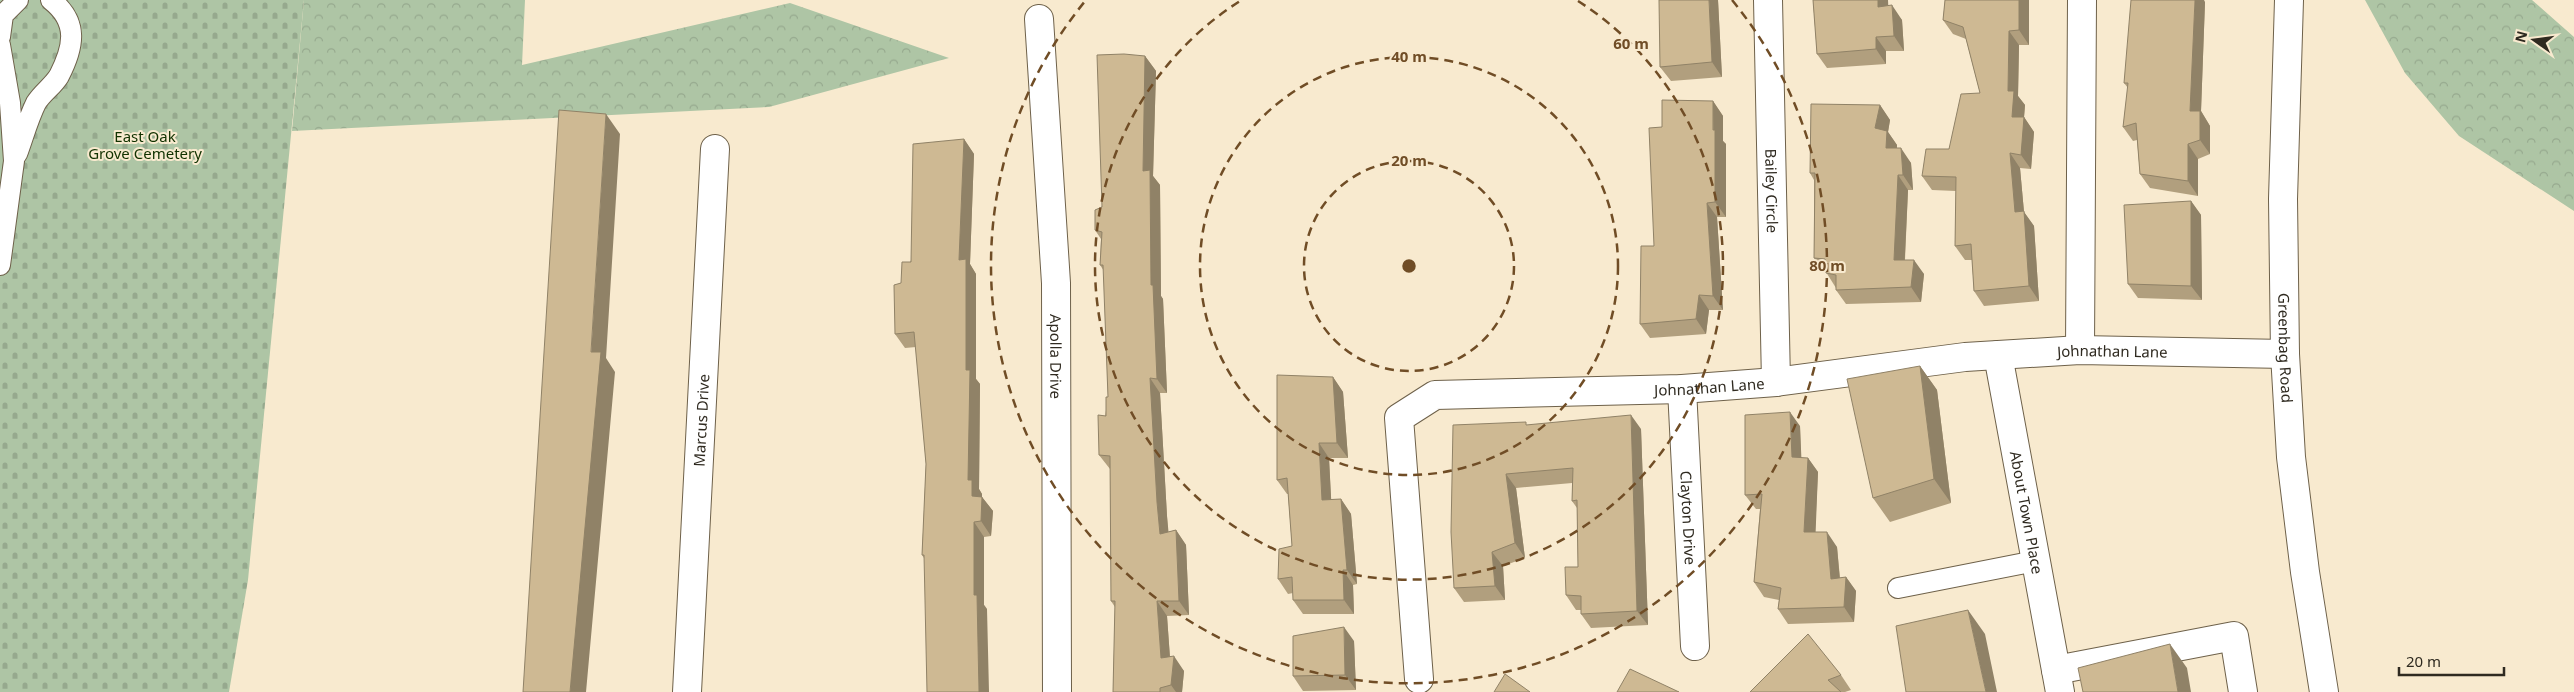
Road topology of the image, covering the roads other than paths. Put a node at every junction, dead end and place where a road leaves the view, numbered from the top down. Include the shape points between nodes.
1 (18, 0) edge
2 (51, 0) edge
3 (1768, 0) edge
4 (2082, 0) edge
5 (2290, 0) edge
6 (1039, 19) dead end
7 (0, 37) edge
8 (0, 45) edge
9 (715, 149) dead end
10 (14, 161) junction
11 (0, 265) edge
12 (2080, 350) junction
13 (2285, 354) junction
14 (1998, 355) junction
15 (1776, 382) junction
16 (1682, 389) junction
17 (2036, 561) junction
18 (1898, 588) dead end
19 (1695, 646) dead end
20 (1419, 679) dead end
21 (2058, 681) edge
22 (687, 692) edge
23 (1057, 692) edge
24 (2243, 692) edge
25 (2324, 692) edge

1 - 7 lane via 3,14
2 - 10 lane via 65,11 72,30 69,50 58,77 37,103
3 - 15 street, Bailey Circle
4 - 12 street
5 - 13 street, Greenbag Road via 2282,199
6 - 23 street, Apolla Drive via 1056,282
8 - 10 lane via 10,103
9 - 22 street, Marcus Drive
10 - 11 lane
12 - 13 street, Johnathan Lane
12 - 14 street, Johnathan Lane
13 - 25 street, Greenbag Road via 2291,457
14 - 15 street, Johnathan Lane
14 - 17 street, About Town Place
15 - 16 street, Johnathan Lane
16 - 19 street, Clayton Drive
16 - 20 street, Johnathan Lane via 1435,395 1399,418
17 - 18 lane
17 - 21 street, About Town Place
21 - 24 street, About Town Place via 2234,636

